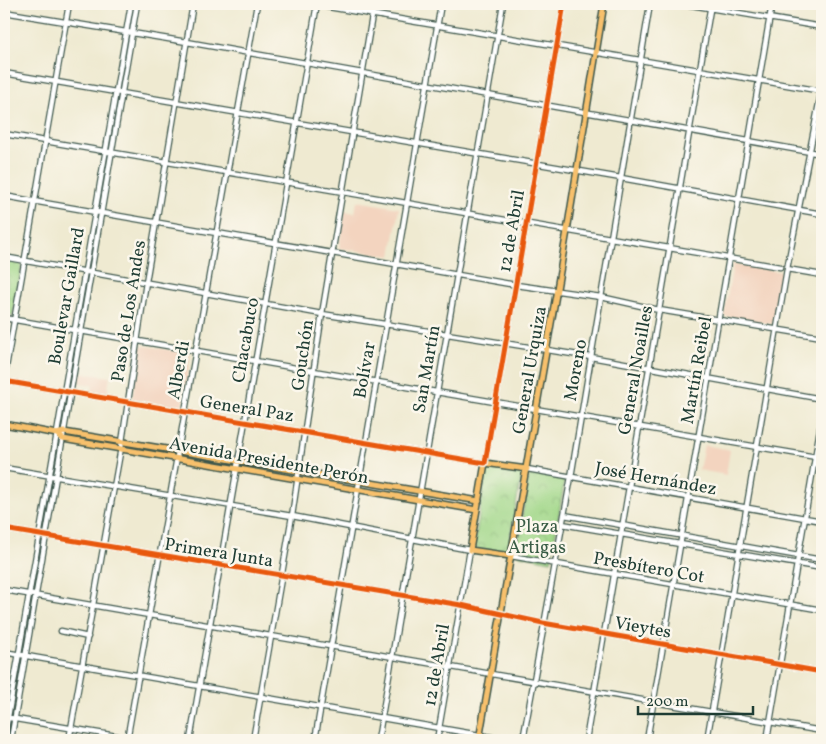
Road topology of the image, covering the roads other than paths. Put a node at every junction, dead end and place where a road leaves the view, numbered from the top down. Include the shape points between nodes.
1 (5, 4) edge
2 (69, 4) edge
3 (131, 4) edge
4 (137, 4) edge
5 (193, 4) edge
6 (257, 4) edge
7 (311, 4) edge
8 (317, 4) edge
9 (374, 4) edge
10 (441, 4) edge
11 (503, 4) edge
12 (564, 4) edge
13 (604, 4) edge
14 (650, 4) edge
15 (685, 4) edge
16 (772, 4) edge
17 (711, 6) edge
18 (4, 11) edge
19 (373, 14) junction
20 (770, 18) junction
21 (66, 22) junction
22 (437, 26) junction
23 (822, 26) edge
24 (126, 32) junction
25 (132, 34) junction
26 (498, 36) junction
27 (187, 42) junction
28 (556, 47) junction
29 (249, 53) junction
30 (596, 53) junction
31 (640, 60) junction
32 (308, 63) junction
33 (700, 71) junction
34 (363, 72) junction
35 (4, 73) edge
36 (759, 80) junction
37 (55, 83) junction
38 (427, 85) junction
39 (822, 90) edge
40 (115, 92) junction
41 (122, 92) junction
42 (487, 95) junction
43 (176, 103) junction
44 (546, 105) junction
45 (586, 112) junction
46 (238, 114) junction
47 (630, 120) junction
48 (297, 124) junction
49 (690, 131) junction
50 (353, 133) junction
51 (4, 134) edge
52 (749, 141) junction
53 (45, 142) junction
54 (417, 144) junction
55 (105, 152) junction
56 (810, 152) junction
57 (112, 153) junction
58 (477, 154) junction
59 (822, 154) edge
60 (166, 161) junction
61 (537, 164) junction
62 (578, 171) junction
63 (227, 173) junction
64 (622, 178) junction
65 (286, 183) junction
66 (680, 189) junction
67 (343, 191) junction
68 (4, 196) edge
69 (739, 199) junction
70 (35, 201) junction
71 (406, 204) junction
72 (798, 210) junction
73 (98, 212) junction
74 (467, 214) junction
75 (822, 214) edge
76 (156, 222) junction
77 (526, 225) junction
78 (567, 231) junction
79 (217, 233) junction
80 (611, 237) junction
81 (276, 243) junction
82 (670, 249) junction
83 (332, 253) junction
84 (4, 257) edge
85 (729, 259) junction
86 (24, 260) junction
87 (396, 264) junction
88 (780, 267) dead end
89 (786, 268) junction
90 (88, 271) junction
91 (456, 274) junction
92 (822, 274) edge
93 (146, 282) junction
94 (516, 285) junction
95 (557, 291) junction
96 (206, 293) junction
97 (601, 297) junction
98 (265, 304) junction
99 (659, 310) junction
100 (322, 314) junction
101 (4, 318) edge
102 (15, 320) junction
103 (718, 320) junction
104 (386, 323) junction
105 (74, 330) junction
106 (81, 331) junction
107 (776, 331) junction
108 (447, 333) junction
109 (822, 338) edge
110 (138, 342) junction
111 (506, 343) junction
112 (547, 350) junction
113 (196, 352) junction
114 (591, 357) junction
115 (255, 362) junction
116 (649, 369) junction
117 (314, 370) junction
118 (4, 380) edge
119 (708, 380) junction
120 (377, 383) junction
121 (766, 390) junction
122 (63, 391) junction
123 (69, 392) junction
124 (436, 394) junction
125 (822, 399) edge
126 (128, 402) junction
127 (496, 404) junction
128 (537, 410) junction
129 (185, 411) junction
130 (822, 417) edge
131 (580, 418) junction
132 (245, 422) junction
133 (4, 424) edge
134 (639, 428) junction
135 (305, 431) junction
136 (64, 432) junction
137 (57, 434) junction
138 (63, 439) junction
139 (698, 439) junction
140 (122, 442) junction
141 (365, 442) junction
142 (756, 449) junction
143 (120, 450) junction
144 (178, 451) junction
145 (425, 452) junction
146 (816, 457) junction
147 (177, 458) junction
148 (822, 458) edge
149 (238, 461) junction
150 (485, 463) junction
151 (4, 468) edge
152 (237, 469) junction
153 (526, 469) junction
154 (298, 470) junction
155 (53, 477) junction
156 (571, 477) junction
157 (297, 479) junction
158 (358, 481) junction
159 (114, 488) junction
160 (629, 488) junction
161 (356, 489) junction
162 (419, 491) junction
163 (170, 497) junction
164 (688, 498) junction
165 (417, 500) junction
166 (479, 501) junction
167 (230, 508) junction
168 (746, 508) junction
169 (477, 510) junction
170 (564, 515) junction
171 (292, 516) junction
172 (805, 517) junction
173 (822, 520) edge
174 (562, 524) junction
175 (622, 525) junction
176 (352, 528) junction
177 (4, 529) edge
178 (621, 534) junction
179 (41, 536) junction
180 (682, 536) junction
181 (411, 538) junction
182 (681, 544) junction
183 (739, 546) junction
184 (104, 547) junction
185 (470, 550) junction
186 (738, 555) junction
187 (159, 556) junction
188 (512, 556) junction
189 (799, 556) junction
190 (822, 560) edge
191 (555, 564) junction
192 (798, 564) junction
193 (219, 567) junction
194 (822, 568) edge
195 (614, 574) junction
196 (281, 576) junction
197 (674, 585) junction
198 (342, 587) junction
199 (4, 590) edge
200 (28, 594) junction
201 (731, 595) junction
202 (34, 596) junction
203 (402, 596) junction
204 (790, 604) junction
205 (93, 606) junction
206 (461, 606) junction
207 (822, 610) edge
208 (501, 614) junction
209 (149, 616) junction
210 (543, 623) junction
211 (209, 626) junction
212 (61, 631) dead end
213 (604, 634) junction
214 (270, 635) junction
215 (88, 637) junction
216 (664, 644) junction
217 (331, 646) junction
218 (4, 652) edge
219 (721, 654) junction
220 (18, 655) junction
221 (24, 656) junction
222 (392, 656) junction
223 (780, 665) junction
224 (83, 666) junction
225 (450, 666) junction
226 (822, 672) edge
227 (491, 673) junction
228 (138, 676) junction
229 (533, 681) junction
230 (199, 686) junction
231 (594, 692) junction
232 (260, 696) junction
233 (654, 702) junction
234 (320, 708) junction
235 (711, 712) junction
236 (6, 717) edge
237 (382, 717) junction
238 (15, 719) junction
239 (770, 722) junction
240 (439, 728) junction
241 (70, 729) junction
242 (822, 731) edge
243 (480, 738) edge
244 (127, 739) edge
245 (4, 740) edge
246 (11, 740) edge
247 (69, 740) edge
248 (140, 740) edge
249 (190, 740) edge
250 (253, 740) edge
251 (315, 740) edge
252 (378, 740) edge
253 (437, 740) edge
254 (508, 740) edge
255 (523, 740) edge
256 (586, 740) edge
257 (648, 740) edge
258 (706, 740) edge
259 (767, 740) edge

1 - 18 street
2 - 21 street
3 - 24 street, Boulevar Gaillard
4 - 25 street, Boulevar Gaillard
5 - 27 street, Paso de Los Andes
6 - 29 street, Alberdi
7 - 8 street
8 - 19 street
8 - 32 street, Chacabuco
9 - 19 street, Gouchón
10 - 22 street, Bolívar
11 - 26 street, San Martín
12 - 28 street, 12 de Abril
13 - 30 main road, General Urquiza
14 - 31 street, Moreno
15 - 17 street
16 - 20 street, Martín Reibel
17 - 20 street
17 - 33 street, General Noailles
18 - 21 street
19 - 22 street
19 - 34 street, Gouchón
20 - 23 street
20 - 36 street, Martín Reibel
21 - 24 street
21 - 37 street
22 - 26 street
22 - 38 street, Bolívar
24 - 25 street
24 - 40 street, Boulevar Gaillard
25 - 27 street
25 - 41 street, Boulevar Gaillard
26 - 28 street
26 - 42 street, San Martín
27 - 29 street
27 - 43 street, Paso de Los Andes
28 - 30 street
28 - 44 street, 12 de Abril
29 - 32 street
29 - 46 street, Alberdi
30 - 31 street
30 - 45 main road, General Urquiza
31 - 33 street
31 - 47 street, Moreno
32 - 34 street
32 - 48 street, Chacabuco
33 - 36 street
33 - 49 street, General Noailles
34 - 38 street
34 - 50 street, Gouchón
35 - 37 street
36 - 39 street
36 - 52 street, Martín Reibel
37 - 40 street
37 - 53 street
38 - 42 street
38 - 54 street, Bolívar
39 - 56 street
40 - 41 street
40 - 55 street, Boulevar Gaillard
41 - 43 street
41 - 57 street, Boulevar Gaillard
42 - 44 street
42 - 58 street, San Martín
43 - 46 street
43 - 60 street, Paso de Los Andes
44 - 45 street
44 - 61 street, 12 de Abril
45 - 47 street
45 - 62 main road, General Urquiza
46 - 48 street
46 - 63 street, Alberdi
47 - 49 street
47 - 64 street, Moreno
48 - 50 street
48 - 65 street, Chacabuco
49 - 52 street
49 - 66 street, General Noailles
50 - 54 street
50 - 67 street, Gouchón
51 - 53 street
52 - 56 street
52 - 69 street, Martín Reibel
53 - 55 street
53 - 70 street
54 - 58 street
54 - 71 street, Bolívar
55 - 57 street
55 - 73 street, Boulevar Gaillard
56 - 59 street
56 - 72 street
57 - 60 street
57 - 73 street, Boulevar Gaillard
58 - 61 street
58 - 74 street, San Martín
60 - 63 street
60 - 76 street, Paso de Los Andes
61 - 62 street
61 - 77 street, 12 de Abril
62 - 64 street
62 - 78 main road, General Urquiza
63 - 65 street
63 - 79 street, Alberdi
64 - 66 street
64 - 80 street, Moreno
65 - 67 street
65 - 81 street, Chacabuco
66 - 69 street
66 - 82 street, General Noailles
67 - 71 street
67 - 83 street, Gouchón
68 - 70 street
69 - 72 street
69 - 85 street, Martín Reibel
70 - 73 street
70 - 86 street
71 - 74 street
71 - 87 street, Bolívar
72 - 75 street
72 - 89 street
73 - 76 street
73 - 90 street, Boulevar Gaillard
74 - 77 street
74 - 91 street, San Martín
76 - 79 street
76 - 93 street, Paso de Los Andes
77 - 78 street
77 - 94 street, 12 de Abril
78 - 80 street
78 - 95 main road, General Urquiza
79 - 81 street
79 - 96 street, Alberdi
80 - 82 street
80 - 97 street, Moreno
81 - 83 street
81 - 98 street, Chacabuco
82 - 85 street
82 - 99 street, General Noailles
83 - 87 street
83 - 100 street, Gouchón
84 - 86 street
85 - 88 street
85 - 103 street, Martín Reibel
86 - 90 street
86 - 102 street
87 - 91 street
87 - 104 street, Bolívar
89 - 92 street
89 - 107 street
90 - 93 street
90 - 105 street, Boulevar Gaillard
90 - 106 street, Boulevar Gaillard
91 - 94 street
91 - 108 street, San Martín
93 - 96 street
93 - 110 street, Paso de Los Andes
94 - 95 street
94 - 111 street, 12 de Abril
95 - 97 street
95 - 112 main road, General Urquiza
96 - 98 street
96 - 113 street, Alberdi
97 - 99 street
97 - 114 street, Moreno
98 - 100 street
98 - 115 street, Chacabuco
99 - 103 street
99 - 116 street, General Noailles
100 - 104 street
100 - 117 street, Gouchón
101 - 102 street
102 - 105 street
102 - 118 street
103 - 107 street
103 - 119 street, Martín Reibel
104 - 108 street
104 - 120 street, Bolívar
105 - 106 street
105 - 122 street, Boulevar Gaillard
106 - 110 street
106 - 123 street, Boulevar Gaillard
107 - 109 street
107 - 121 street
108 - 111 street
108 - 124 street, San Martín
110 - 113 street
110 - 126 street, Paso de Los Andes
111 - 112 street
111 - 127 street, 12 de Abril
112 - 114 street
112 - 128 main road, General Urquiza
113 - 115 street
113 - 129 street, Alberdi
114 - 116 street
114 - 131 street, Moreno
115 - 117 street
115 - 132 street, Chacabuco
116 - 119 street
116 - 134 street, General Noailles
117 - 120 street
117 - 135 street, Gouchón
118 - 122 street, General Paz
119 - 121 street
119 - 139 street, Martín Reibel
120 - 124 street
120 - 141 street, Bolívar
121 - 125 street
121 - 142 street
122 - 123 street, General Paz
122 - 137 street, Boulevar Gaillard
123 - 126 street, General Paz
123 - 136 street, Boulevar Gaillard
124 - 127 street
124 - 145 street, San Martín
126 - 129 street, General Paz
126 - 140 street, Paso de Los Andes
127 - 128 street
127 - 150 street, 12 de Abril
128 - 131 street
128 - 153 main road, General Urquiza
129 - 132 street, General Paz
129 - 144 street, Alberdi
130 - 146 street
131 - 134 street
131 - 156 street, Moreno
132 - 135 street, General Paz
132 - 149 street, Chacabuco
133 - 137 main road, Avenida Presidente Perón
134 - 139 street
134 - 160 street, General Noailles
135 - 141 street, General Paz
135 - 154 street, Gouchón
136 - 137 main road, Avenida Presidente Perón
136 - 138 street, Boulevar Gaillard
136 - 140 main road, Avenida Presidente Perón
137 - 138 main road, Avenida Presidente Perón
137 - 155 street, Boulevar Gaillard
138 - 143 main road, Avenida Presidente Perón
138 - 155 street, Boulevar Gaillard
139 - 142 street
139 - 164 street, Martín Reibel
140 - 143 street, Paso de Los Andes
140 - 144 main road, Avenida Presidente Perón
141 - 145 street, General Paz
141 - 158 street, Bolívar
142 - 146 street
142 - 168 street
143 - 147 main road, Avenida Presidente Perón
143 - 159 street, Paso de Los Andes
144 - 147 street, Alberdi
144 - 149 main road, Avenida Presidente Perón
145 - 150 street, General Paz
145 - 162 street, San Martín
146 - 148 street
146 - 172 street
147 - 152 main road, Avenida Presidente Perón
147 - 163 street, Alberdi
149 - 152 street, Chacabuco
149 - 154 main road, Avenida Presidente Perón
150 - 153 main road, José Hernández
150 - 166 main road, 12 de Abril
151 - 155 street
152 - 157 main road, Avenida Presidente Perón
152 - 167 street, Chacabuco
153 - 156 street, José Hernández
153 - 188 main road, General Urquiza
154 - 157 street, Gouchón
154 - 158 main road, Avenida Presidente Perón
155 - 159 street
155 - 179 street, Boulevar Gaillard
156 - 160 street, José Hernández
156 - 170 street, Moreno
157 - 161 main road, Avenida Presidente Perón
157 - 171 street, Gouchón
158 - 161 street, Bolívar
158 - 162 main road, Avenida Presidente Perón
159 - 163 street
159 - 184 street, Paso de Los Andes
160 - 164 street, José Hernández
160 - 175 street, General Noailles
161 - 165 main road, Avenida Presidente Perón
161 - 176 street, Bolívar
162 - 165 street, San Martín
162 - 166 main road, Avenida Presidente Perón
163 - 167 street
163 - 187 street, Alberdi
164 - 168 street, José Hernández
164 - 180 street, Martín Reibel
165 - 169 main road, Avenida Presidente Perón
165 - 181 street, San Martín
166 - 169 main road, 12 de Abril
167 - 171 street
167 - 193 street, Chacabuco
168 - 172 street, José Hernández
168 - 183 street
169 - 185 main road, 12 de Abril
170 - 174 street, Moreno
170 - 175 street
171 - 176 street
171 - 196 street, Gouchón
172 - 173 street, José Hernández
172 - 189 street
174 - 178 street
174 - 191 street, Moreno
175 - 178 street, General Noailles
175 - 180 street
176 - 181 street
176 - 198 street, Bolívar
177 - 179 street, Primera Junta
178 - 182 street
178 - 195 street, General Noailles
179 - 184 street, Primera Junta
179 - 200 street, Boulevar Gaillard
179 - 202 street, Boulevar Gaillard
180 - 182 street, Martín Reibel
180 - 183 street
181 - 185 street
181 - 203 street, San Martín
182 - 186 street
182 - 197 street, Martín Reibel
183 - 186 street
183 - 189 street
184 - 187 street, Primera Junta
184 - 205 street, Paso de Los Andes
185 - 188 main road, Presbítero Cot
185 - 206 street, 12 de Abril
186 - 192 street
186 - 201 street
187 - 193 street, Primera Junta
187 - 209 street, Alberdi
188 - 191 street, Presbítero Cot
188 - 208 main road, General Urquiza
189 - 190 street
189 - 192 street
191 - 195 street, Presbítero Cot
191 - 210 street, Moreno
192 - 194 street
192 - 204 street
193 - 196 street, Primera Junta
193 - 211 street, Chacabuco
195 - 197 street, Presbítero Cot
195 - 213 street, General Noailles
196 - 198 street, Primera Junta
196 - 214 street, Gouchón
197 - 201 street, Presbítero Cot
197 - 216 street, Martín Reibel
198 - 203 street, Primera Junta
198 - 217 street, Bolívar
199 - 200 street
200 - 202 street
200 - 220 street, Boulevar Gaillard
201 - 204 street, Presbítero Cot
201 - 219 street
202 - 205 street
202 - 221 street, Boulevar Gaillard
203 - 206 street, Primera Junta
203 - 222 street, San Martín
204 - 207 street, Presbítero Cot
204 - 223 street
205 - 209 street
205 - 215 street, Paso de Los Andes
206 - 208 street, Vieytes
206 - 225 street, 12 de Abril
208 - 210 street, Vieytes
208 - 227 main road, General Urquiza
209 - 211 street
209 - 228 street, Alberdi
210 - 213 street, Vieytes
210 - 229 street, Moreno
211 - 214 street
211 - 230 street, Chacabuco
212 - 215 street
213 - 216 street, Vieytes
213 - 231 street, General Noailles
214 - 217 street
214 - 232 street, Gouchón
215 - 224 street, Paso de Los Andes
216 - 219 street, Vieytes
216 - 233 street, Martín Reibel
217 - 222 street
217 - 234 street, Bolívar
218 - 220 street
219 - 223 street, Vieytes
219 - 235 street
220 - 221 street
220 - 236 street, Boulevar Gaillard
221 - 224 street
221 - 238 street, Boulevar Gaillard
222 - 225 street
222 - 237 street, San Martín
223 - 226 street, Vieytes
223 - 239 street
224 - 228 street
224 - 241 street, Paso de Los Andes
225 - 227 street
225 - 240 street, 12 de Abril
227 - 229 street
227 - 243 main road, General Urquiza
228 - 230 street
228 - 244 street, Alberdi
229 - 231 street
229 - 255 street, Moreno
230 - 232 street
230 - 249 street, Chacabuco
231 - 233 street
231 - 256 street, General Noailles
232 - 234 street
232 - 250 street, Gouchón
233 - 235 street
233 - 257 street, Martín Reibel
234 - 237 street
234 - 251 street, Bolívar
235 - 239 street
235 - 258 street
236 - 238 street
236 - 245 street, Boulevar Gaillard
237 - 240 street
237 - 252 street, San Martín
238 - 241 street
238 - 246 street, Boulevar Gaillard
239 - 242 street
239 - 259 street
240 - 243 street
240 - 253 street, 12 de Abril
241 - 244 street
241 - 247 street, Paso de Los Andes
243 - 254 street
244 - 248 street

